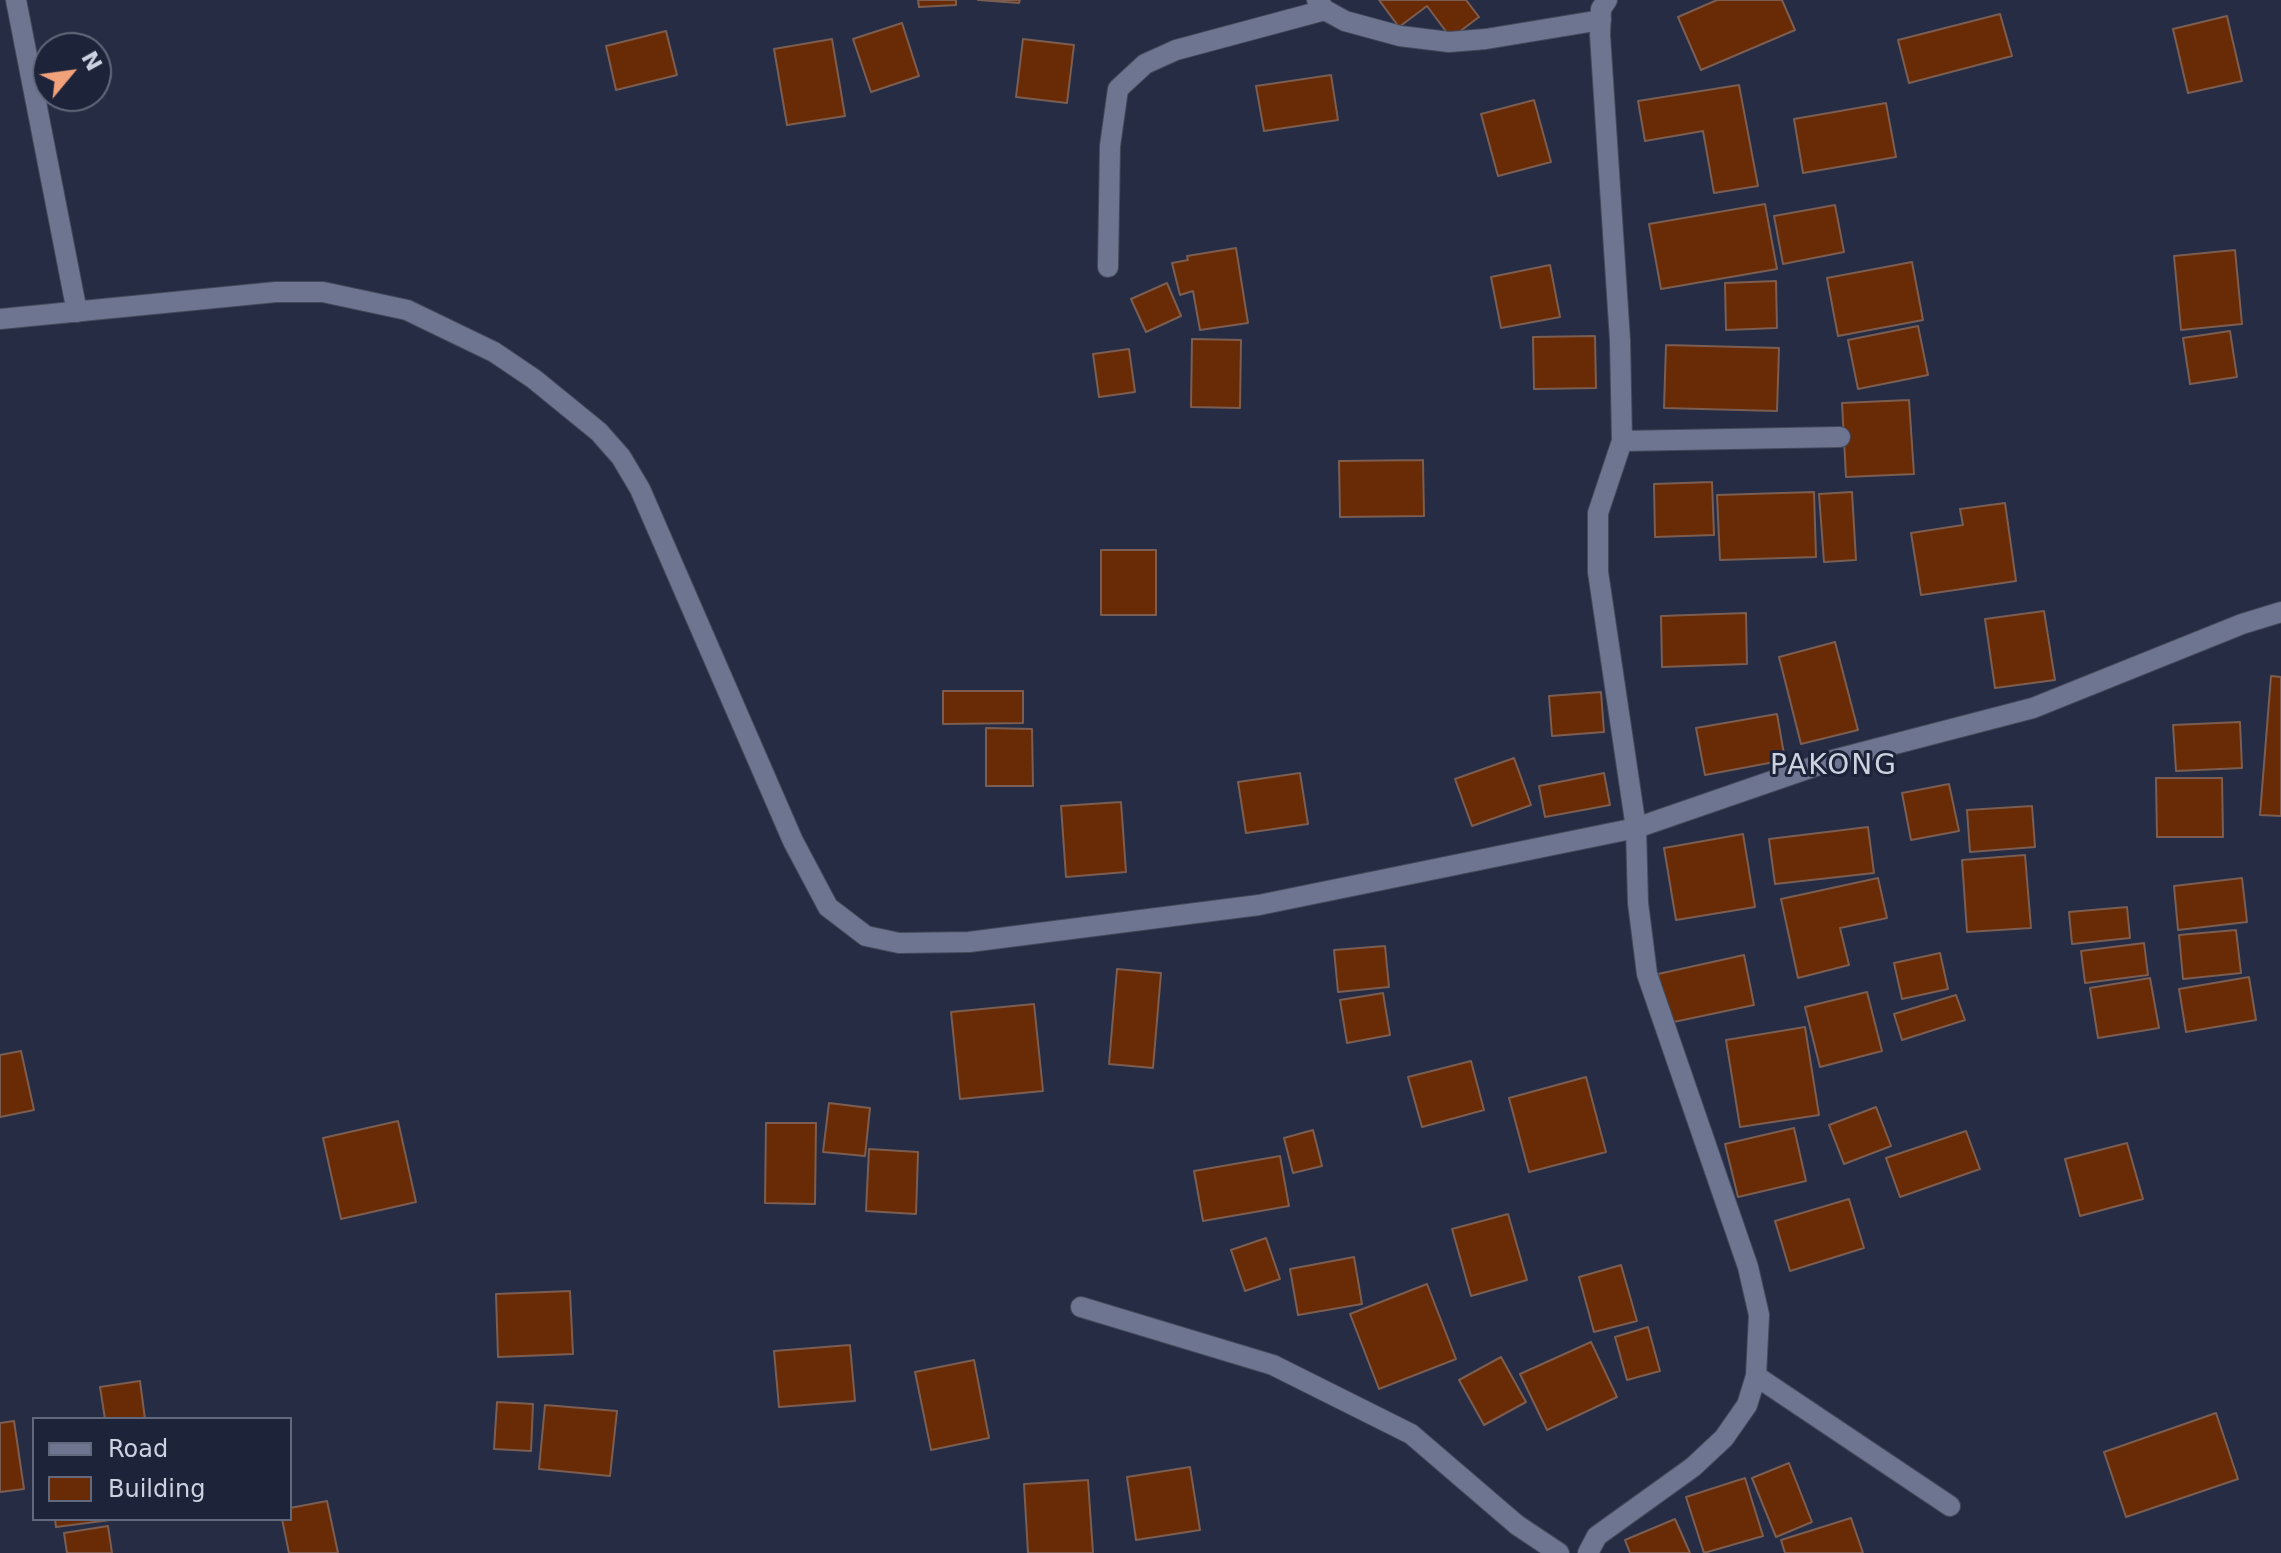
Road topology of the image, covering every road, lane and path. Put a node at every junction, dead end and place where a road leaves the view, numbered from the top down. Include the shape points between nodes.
1 (16, 0) edge
2 (1321, 5) edge
3 (1604, 10) edge
4 (1108, 267) dead end
5 (77, 312) junction
6 (0, 319) edge
7 (1840, 437) dead end
8 (1622, 441) junction
9 (2281, 612) edge
10 (1636, 828) junction
11 (1081, 1307) dead end
12 (1756, 1376) junction
13 (1950, 1506) dead end
14 (1559, 1553) edge
15 (1588, 1553) edge

1 - 5 street
2 - 3 street via 1345,21 1449,42 1486,39
2 - 4 street via 1176,50 1145,64 1118,89 1110,146
3 - 8 street
5 - 6 street
5 - 10 street via 276,292 373,300 407,310 494,352 575,410 621,457 640,489 793,841 828,907 866,936 899,943 969,942 1259,905
7 - 8 street
8 - 10 street via 1598,513 1598,572
9 - 10 street via 2033,708 1833,760
10 - 12 street via 1647,974 1748,1267 1759,1315
11 - 14 street via 1273,1365 1411,1434 1517,1525
12 - 13 street
12 - 15 street via 1747,1405 1724,1438 1693,1467 1597,1536

